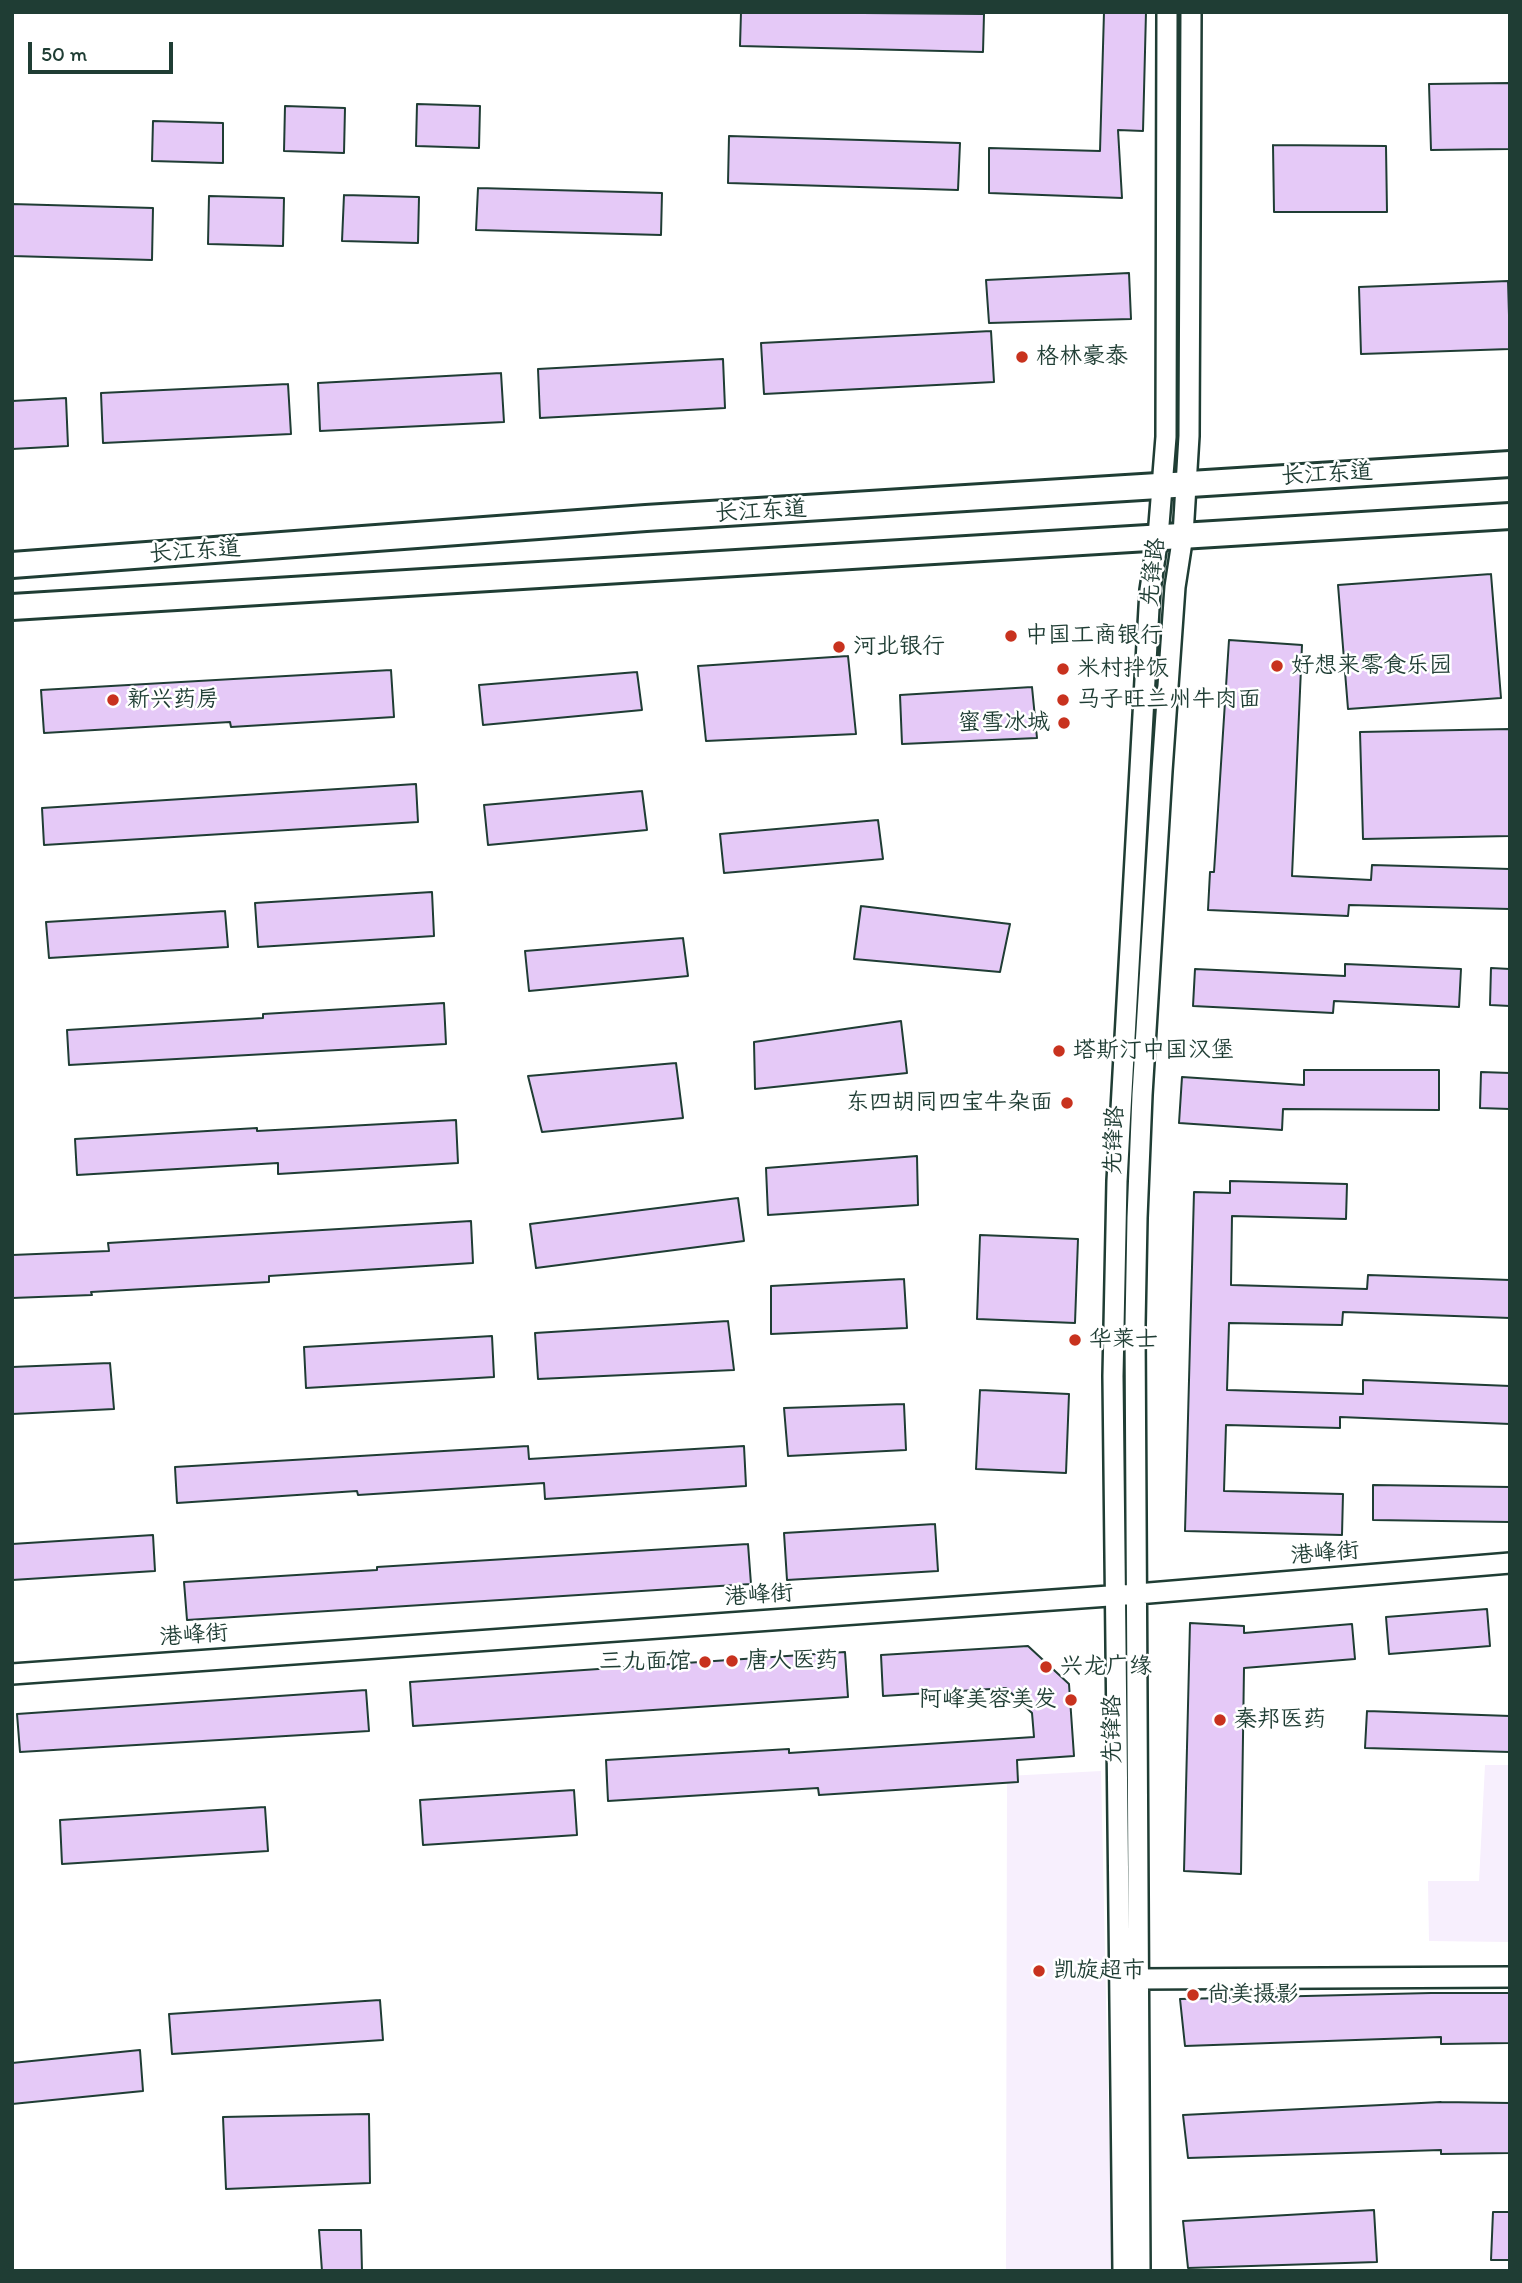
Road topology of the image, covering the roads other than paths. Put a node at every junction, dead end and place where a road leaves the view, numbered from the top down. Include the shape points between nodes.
1 (1167, 12) edge
2 (1191, 12) edge
3 (1510, 464) edge
4 (1174, 484) junction
5 (1510, 516) edge
6 (1183, 535) junction
7 (1158, 537) junction
8 (12, 565) edge
9 (12, 607) edge
10 (1510, 1563) edge
11 (1137, 1594) junction
12 (1115, 1596) junction
13 (12, 1674) edge
14 (1510, 1977) edge
15 (1139, 1979) junction
16 (1123, 2271) edge
17 (1140, 2271) edge

1 - 4 street via 1166,438
2 - 4 street, 先锋路 via 1189,422
3 - 4 main road, 长江东道
4 - 6 street, 先锋路
4 - 7 street
4 - 8 main road, 长江东道
5 - 6 main road, 长江东道
6 - 7 main road, 长江东道
6 - 11 street, 先锋路 via 1175,587 1141,1122 1135,1325
7 - 9 main road, 长江东道
7 - 12 street via 1150,590 1116,1181
10 - 11 street, 港峰街
11 - 12 street, 港峰街
11 - 15 street, 先锋路
12 - 13 street, 港峰街
12 - 16 street
14 - 15 street
15 - 17 street, 先锋路

